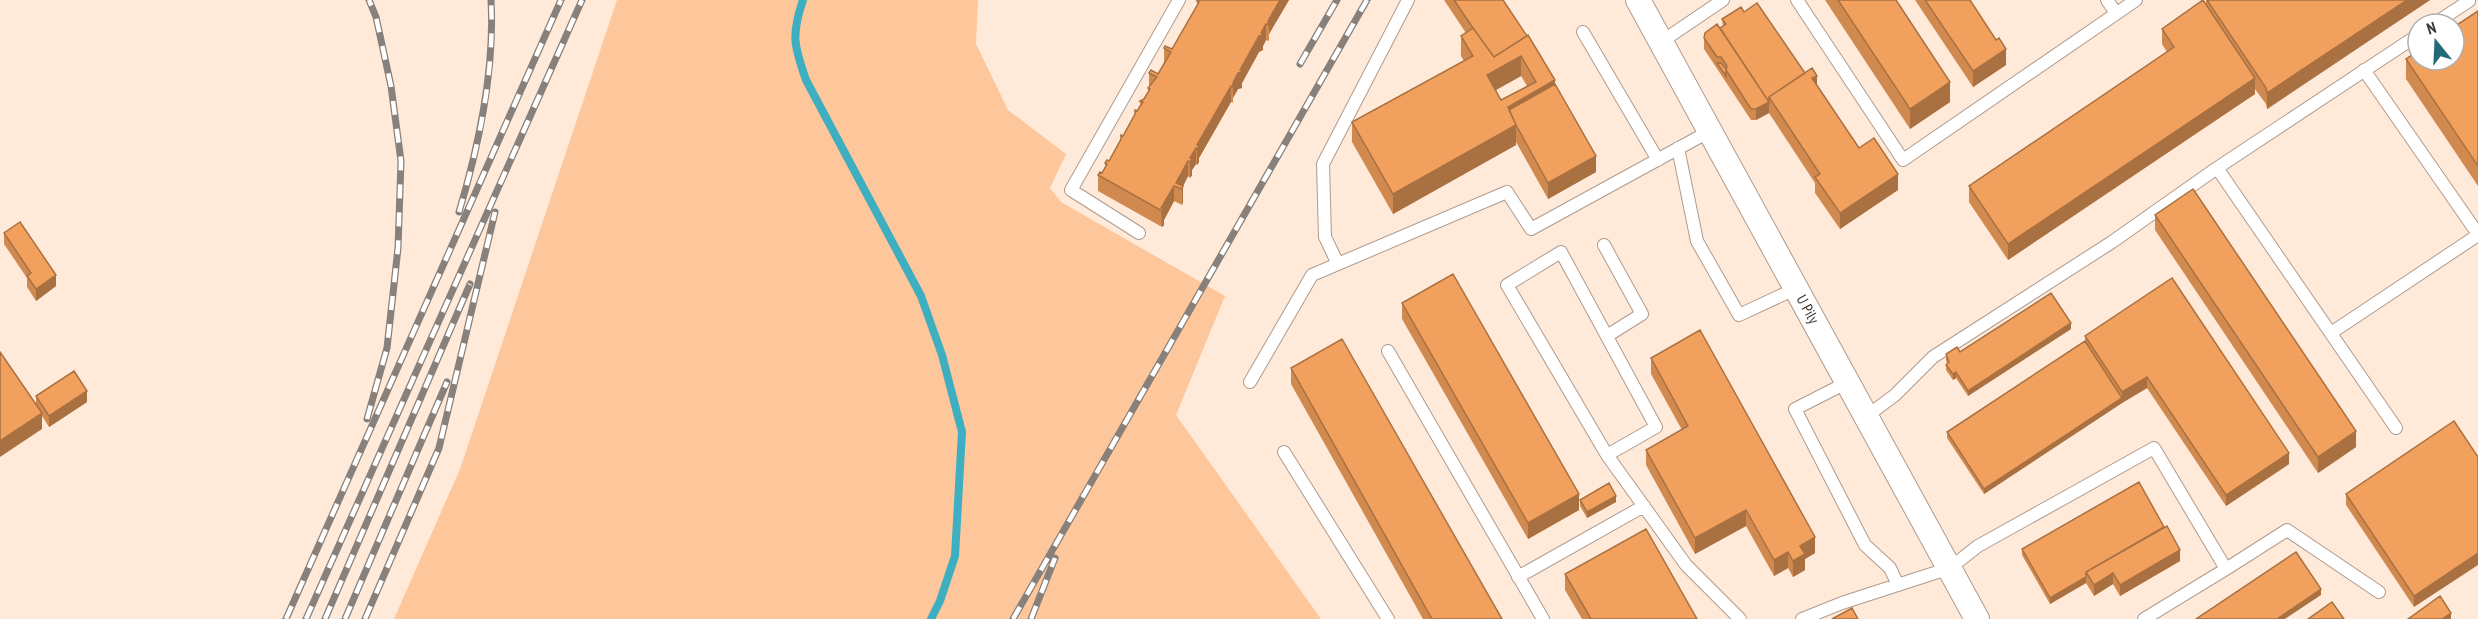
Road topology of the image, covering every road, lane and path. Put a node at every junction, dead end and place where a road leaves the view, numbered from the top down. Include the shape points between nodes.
1 (1179, 0) edge
2 (1408, 0) edge
3 (1638, 0) edge
4 (1723, 0) edge
5 (1797, 0) edge
6 (2107, 0) edge
7 (2136, 0) edge
8 (2469, 1) edge
9 (2452, 12) edge
10 (2116, 13) junction
11 (1583, 32) dead end
12 (1661, 42) junction
13 (2406, 43) edge
14 (2364, 70) junction
15 (1710, 131) junction
16 (1678, 148) junction
17 (1658, 160) junction
18 (2217, 168) junction
19 (1139, 233) dead end
20 (2478, 235) edge
21 (1604, 245) dead end
22 (1338, 264) junction
23 (1797, 288) junction
24 (2331, 333) junction
25 (1607, 336) junction
26 (1388, 351) dead end
27 (1250, 382) dead end
28 (1848, 382) junction
29 (1867, 416) junction
30 (2397, 428) dead end
31 (1284, 452) dead end
32 (1607, 454) junction
33 (1644, 506) junction
34 (1950, 568) junction
35 (2226, 569) junction
36 (1518, 577) junction
37 (1898, 585) junction
38 (2379, 592) dead end
39 (1388, 619) edge
40 (1543, 619) edge
41 (1740, 619) edge
42 (1802, 619) edge
43 (1977, 619) edge
44 (2144, 619) edge

1 - 19 lane via 1071,190
2 - 22 lane via 1323,164 1325,237
3 - 12 street, U Pily
4 - 12 lane
5 - 10 lane via 1903,160
6 - 10 lane
7 - 10 lane
8 - 9 lane
11 - 17 lane
12 - 15 street, U Pily
13 - 14 lane
14 - 18 lane
14 - 20 lane
15 - 16 lane
15 - 23 street, U Pily
16 - 17 lane
16 - 23 lane via 1697,242 1739,315
17 - 22 lane via 1531,230 1507,192
18 - 24 lane
18 - 29 lane via 2112,242 1933,357 1896,395
20 - 24 lane
21 - 25 lane via 1642,314
22 - 27 lane via 1312,275
23 - 28 street, U Pily
24 - 30 lane
25 - 32 lane via 1656,427
25 - 32 lane via 1561,252 1507,285
26 - 36 lane
28 - 29 street, U Pily
28 - 37 lane via 1795,409 1865,544 1890,568
29 - 34 street, U Pily
31 - 39 lane
32 - 33 lane
33 - 36 lane
33 - 41 lane via 1686,565
34 - 35 lane via 1978,546 2154,448
34 - 37 lane
34 - 43 street, U Pily
35 - 38 lane via 2287,530
35 - 44 lane
36 - 40 lane
37 - 42 lane

